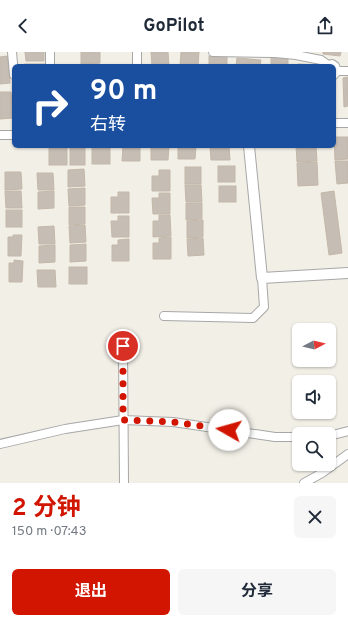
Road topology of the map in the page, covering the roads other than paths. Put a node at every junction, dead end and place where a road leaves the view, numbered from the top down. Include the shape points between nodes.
1 (12, 52) edge
2 (50, 52) edge
3 (137, 52) edge
4 (213, 52) edge
5 (13, 64) edge
6 (50, 64) edge
7 (137, 64) edge
8 (326, 64) edge
9 (348, 72) edge
10 (336, 73) edge
11 (336, 123) edge
12 (348, 123) edge
13 (0, 135) edge
14 (12, 135) edge
15 (249, 148) edge
16 (348, 273) edge
17 (262, 278) junction
18 (164, 316) dead end
19 (123, 346) dead end
20 (123, 420) junction
21 (348, 431) edge
22 (336, 434) edge
23 (292, 437) edge
24 (0, 444) edge
25 (348, 454) edge
26 (124, 483) edge
27 (304, 483) edge

1 - 5 street
2 - 6 street
3 - 7 street
4 - 8 street via 296,55 321,60
9 - 10 street
11 - 12 street
13 - 14 street
15 - 17 street
16 - 17 street
17 - 18 street via 264,307 253,318
19 - 20 street
20 - 23 street via 173,422 275,437
20 - 24 street via 65,429
20 - 26 street
21 - 22 street
25 - 27 street

